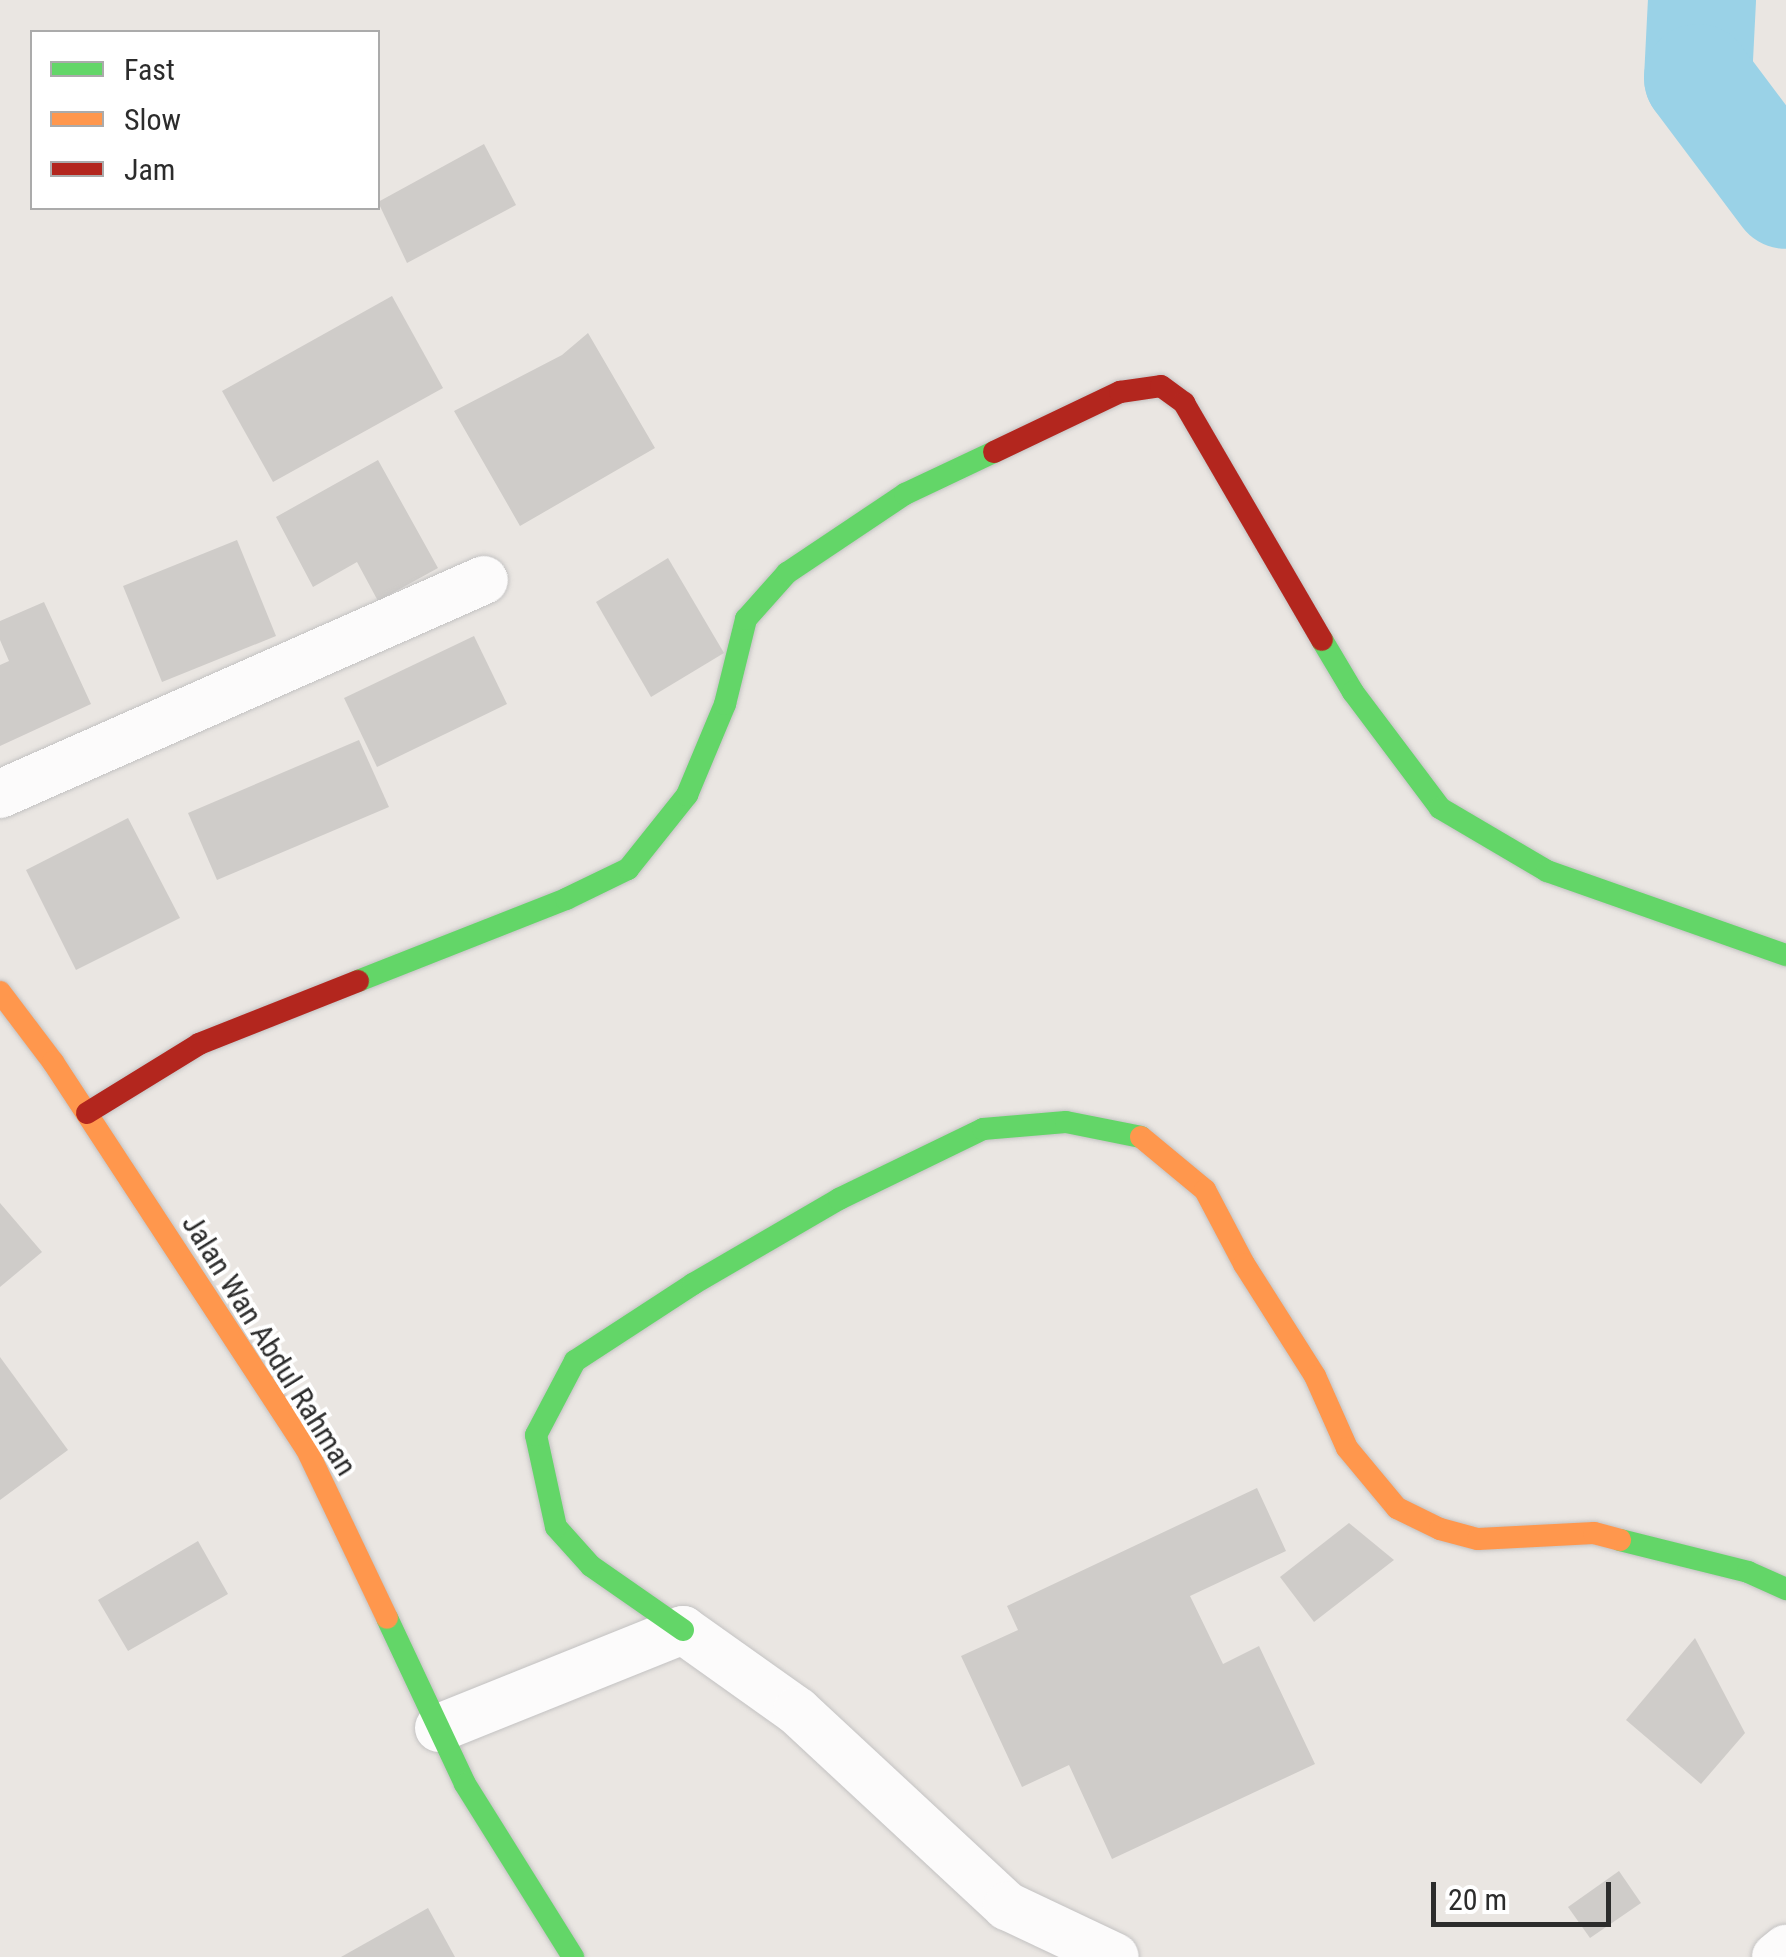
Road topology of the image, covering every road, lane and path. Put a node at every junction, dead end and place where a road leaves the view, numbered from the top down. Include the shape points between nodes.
1 (484, 580) dead end
2 (0, 794) edge
3 (1786, 956) edge
4 (0, 992) edge
5 (86, 1113) junction
6 (1786, 1589) edge
7 (683, 1630) junction
8 (439, 1728) junction
9 (1786, 1950) edge
10 (573, 1957) edge
11 (1115, 1957) edge
12 (1776, 1957) edge

1 - 2 street
3 - 5 street via 1547,871 1440,808 1354,692 1184,403 1161,386 1120,392 905,494 787,573 746,619 726,704 687,796 628,869 566,900 200,1044
4 - 5 street, Jalan Wan Abdul Rahman
5 - 8 street, Jalan Wan Abdul Rahman via 306,1448
6 - 7 street via 1748,1572 1594,1533 1478,1539 1397,1508 1347,1448 1315,1376 1206,1190 1140,1136 1066,1122 983,1129 807,1218 575,1361 536,1435 556,1527 591,1566
7 - 8 street
7 - 11 street via 796,1711 1006,1906
8 - 10 street, Jalan Wan Abdul Rahman via 465,1784
9 - 12 street

